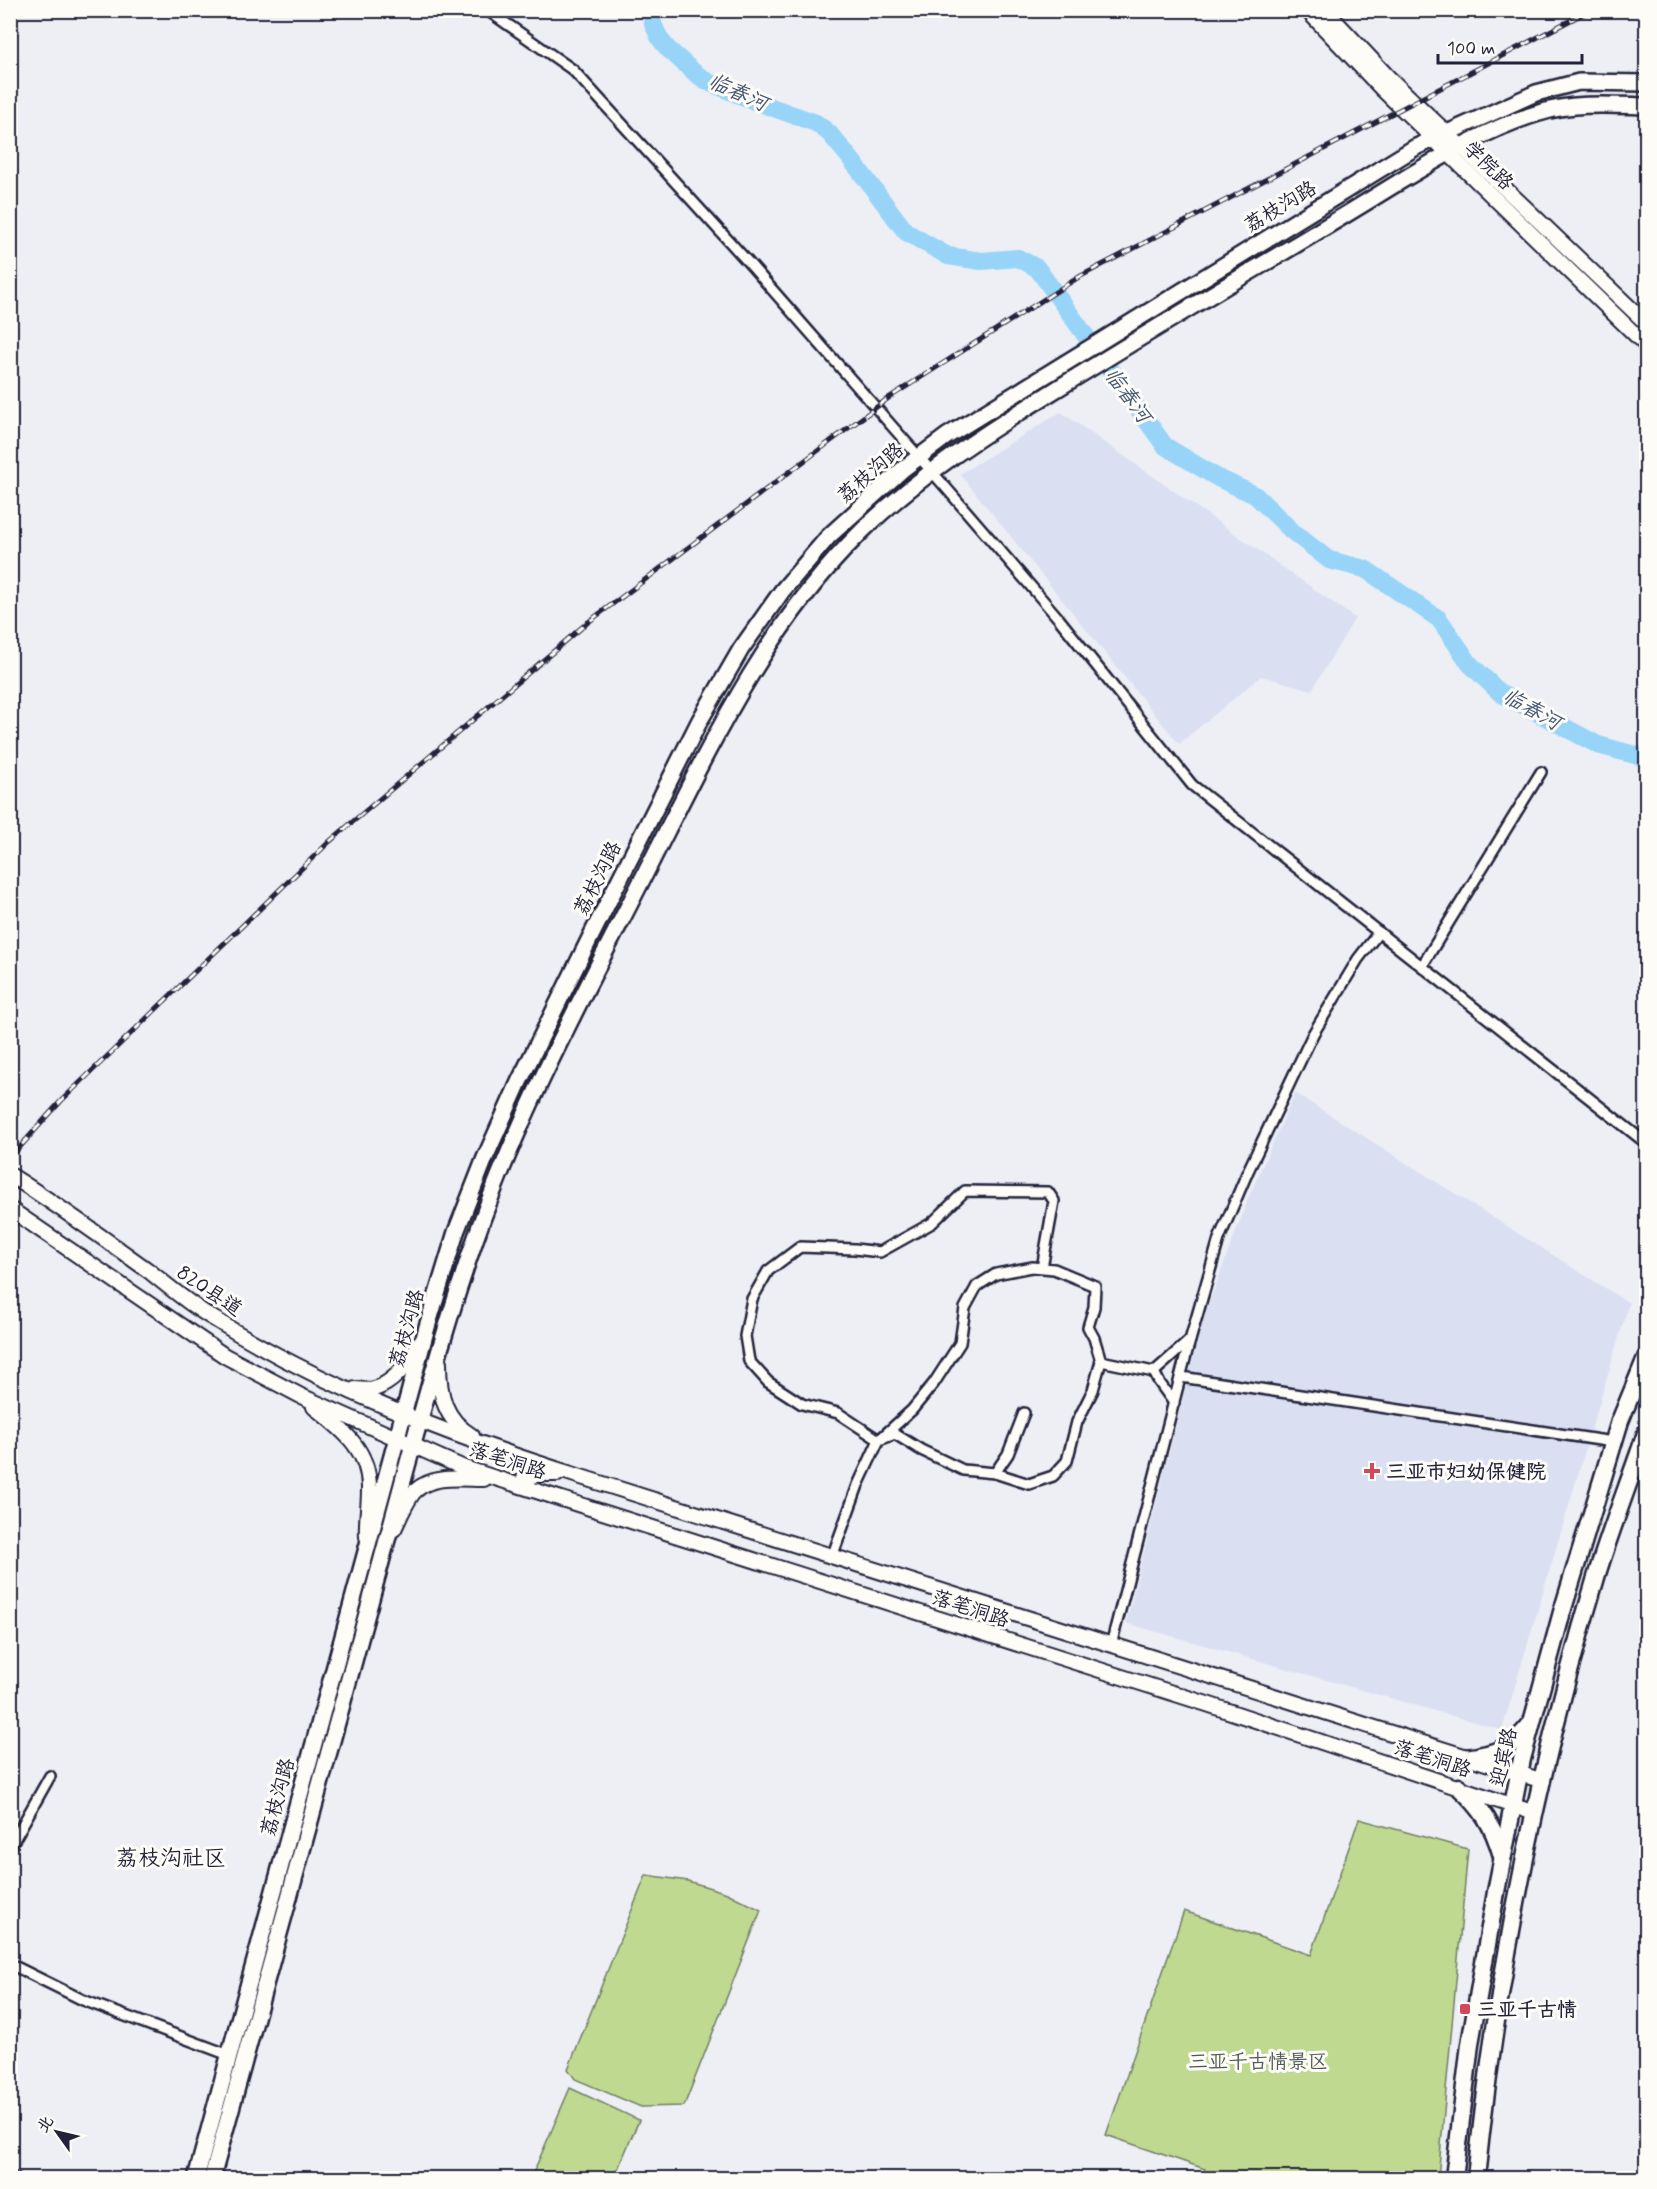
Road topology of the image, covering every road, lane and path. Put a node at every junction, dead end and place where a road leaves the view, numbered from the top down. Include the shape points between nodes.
1 (487, 10) edge
2 (1307, 10) edge
3 (1325, 10) edge
4 (1647, 83) edge
5 (1647, 106) edge
6 (1447, 133) junction
7 (1432, 139) junction
8 (1456, 150) junction
9 (1647, 323) edge
10 (1647, 345) edge
11 (918, 457) junction
12 (931, 471) junction
13 (1541, 772) dead end
14 (1379, 932) junction
15 (1422, 966) junction
16 (1647, 1143) edge
17 (10, 1175) edge
18 (10, 1209) edge
19 (1042, 1268) junction
20 (427, 1327) junction
21 (1190, 1340) junction
22 (440, 1355) junction
23 (1647, 1358) edge
24 (1101, 1360) junction
25 (1154, 1372) junction
26 (1181, 1377) junction
27 (345, 1388) junction
28 (301, 1396) junction
29 (1174, 1403) junction
30 (1024, 1413) dead end
31 (403, 1414) junction
32 (420, 1421) junction
33 (1647, 1432) edge
34 (396, 1439) junction
35 (879, 1440) junction
36 (1613, 1442) junction
37 (413, 1446) junction
38 (495, 1448) junction
39 (994, 1473) junction
40 (578, 1476) junction
41 (503, 1480) junction
42 (530, 1488) junction
43 (367, 1546) junction
44 (384, 1550) junction
45 (832, 1557) junction
46 (1111, 1645) junction
47 (1532, 1722) junction
48 (1466, 1758) junction
49 (1519, 1773) junction
50 (50, 1776) dead end
51 (1543, 1780) junction
52 (1459, 1787) junction
53 (1513, 1805) junction
54 (1535, 1813) junction
55 (10, 1847) edge
56 (1503, 1859) junction
57 (10, 1964) edge
58 (229, 2055) junction
59 (10, 2176) edge
60 (15, 2178) edge
61 (196, 2178) edge
62 (212, 2178) edge
63 (1454, 2178) edge
64 (1476, 2178) edge

1 - 11 street via 573,70
2 - 7 main road, 学院路
3 - 6 main road, 学院路
4 - 6 main road, 荔枝沟路 via 1579,82 1536,93
5 - 8 main road, 荔枝沟路 via 1584,105 1542,111
6 - 7 main road, 荔枝沟路
6 - 8 main road, 学院路
7 - 8 main road, 学院路
7 - 11 main road, 荔枝沟路 via 1059,366
8 - 9 main road, 学院路
8 - 10 main road, 学院路
8 - 12 main road, 荔枝沟路 via 1131,343
11 - 12 street
11 - 20 main road, 荔枝沟路 via 829,536 782,591 741,649 700,720 490,1147 456,1232
12 - 14 street via 1059,619 1192,785
12 - 22 main road, 荔枝沟路 via 863,529 798,603 758,660 718,729 508,1155 475,1239
13 - 15 street
14 - 15 street
14 - 21 street via 1313,1034 1248,1171 1219,1239
15 - 16 street
17 - 27 main road, 820县道 via 55,1203 210,1317
18 - 28 main road via 225,1356
19 - 24 street via 1095,1286 1088,1327
19 - 35 street via 1032,1266 996,1274 977,1286 965,1308 960,1342 934,1383
19 - 35 street via 1054,1201 1048,1192 965,1191 932,1223 880,1252 800,1247 768,1271 752,1299 745,1336 749,1361 768,1382 802,1404 838,1413
20 - 27 main road via 412,1358 393,1380 373,1390
20 - 31 main road, 荔枝沟路
21 - 25 street
21 - 26 street
22 - 32 main road, 荔枝沟路
22 - 38 main road via 439,1386 450,1417 469,1435
23 - 36 highway, 迎宾路
24 - 25 street
24 - 39 street via 1067,1461 1053,1476 1029,1484
25 - 29 street
26 - 29 street
26 - 36 street
27 - 31 main road, 820县道
28 - 34 main road
28 - 43 main road via 352,1441 366,1462
29 - 46 street
30 - 39 street via 1008,1454
31 - 32 main road, 落笔洞路
31 - 34 main road, 荔枝沟路
32 - 37 main road, 荔枝沟路
32 - 38 main road, 落笔洞路
33 - 51 highway via 1597,1574
34 - 37 main road, 落笔洞路
34 - 43 main road, 荔枝沟路
35 - 39 street via 895,1434 963,1470
35 - 45 street
36 - 47 highway, 迎宾路
37 - 41 main road, 落笔洞路
37 - 44 main road, 荔枝沟路
38 - 40 main road, 落笔洞路
40 - 42 main road via 528,1476 523,1483
40 - 45 main road, 落笔洞路
41 - 42 main road, 落笔洞路
41 - 44 main road via 433,1481 415,1491
42 - 52 main road, 落笔洞路
43 - 58 main road, 荔枝沟路
44 - 62 main road, 荔枝沟路
45 - 46 main road, 落笔洞路
46 - 48 main road, 落笔洞路
47 - 48 highway via 1505,1749
47 - 49 highway, 迎宾路
48 - 49 main road, 落笔洞路
49 - 51 main road, 落笔洞路
49 - 53 highway, 迎宾路
50 - 55 street
51 - 54 highway
52 - 53 main road, 落笔洞路
52 - 56 highway via 1484,1813
53 - 54 main road, 落笔洞路
53 - 56 highway, 迎宾路
54 - 64 highway via 1517,1892 1489,2062
56 - 63 highway, 迎宾路 via 1470,2044
57 - 58 street via 83,2000
58 - 61 main road, 荔枝沟路
59 - 60 street

